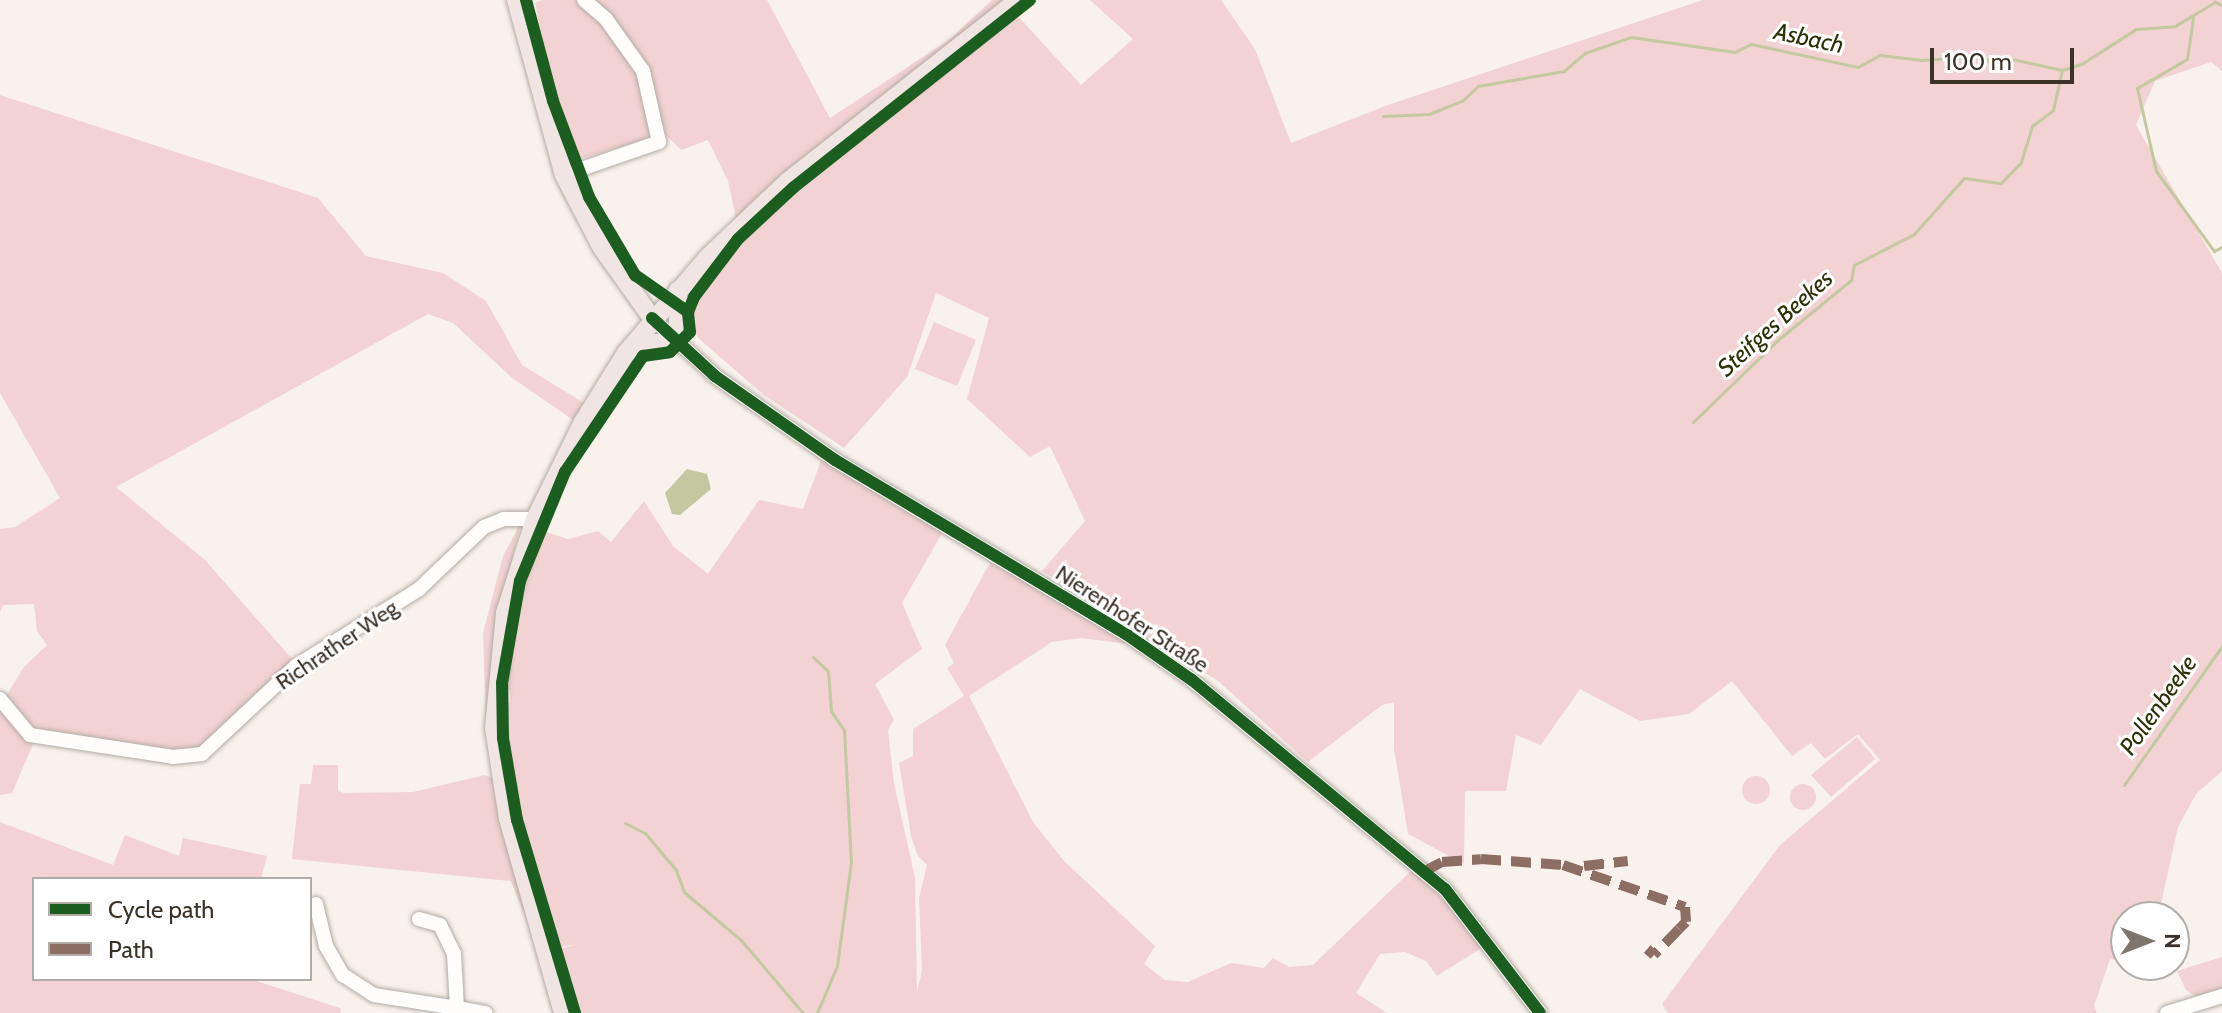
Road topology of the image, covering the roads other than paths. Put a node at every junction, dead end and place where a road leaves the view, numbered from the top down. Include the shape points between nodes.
1 (516, 0) edge
2 (584, 0) edge
3 (1018, 0) edge
4 (564, 175) junction
5 (627, 285) junction
6 (678, 290) junction
7 (652, 318) junction
8 (678, 343) junction
9 (626, 353) junction
10 (535, 519) junction
11 (2, 703) edge
12 (316, 904) dead end
13 (419, 919) dead end
14 (2222, 996) edge
15 (457, 1008) junction
16 (486, 1013) edge
17 (563, 1013) edge
18 (1540, 1013) edge
19 (2167, 1013) edge

1 - 4 main road
2 - 4 street via 625,42 643,71 659,142
3 - 6 main road via 787,182
4 - 5 main road
5 - 6 main road via 650,294
5 - 7 main road
6 - 7 main road
6 - 8 main road
7 - 8 street, Nierenhofer Straße
7 - 9 main road
8 - 9 main road via 652,343
8 - 18 street, Nierenhofer Straße via 715,376 835,460 1126,634 1192,680 1445,889
9 - 10 main road via 583,422
10 - 11 street, Richrather Weg via 504,519 484,527 419,589 296,666 202,754 173,757 30,735
10 - 17 main road via 505,613 494,728 508,819
12 - 15 street via 326,946 343,975 374,995
13 - 15 street via 440,925 454,954
14 - 19 street
15 - 16 street

